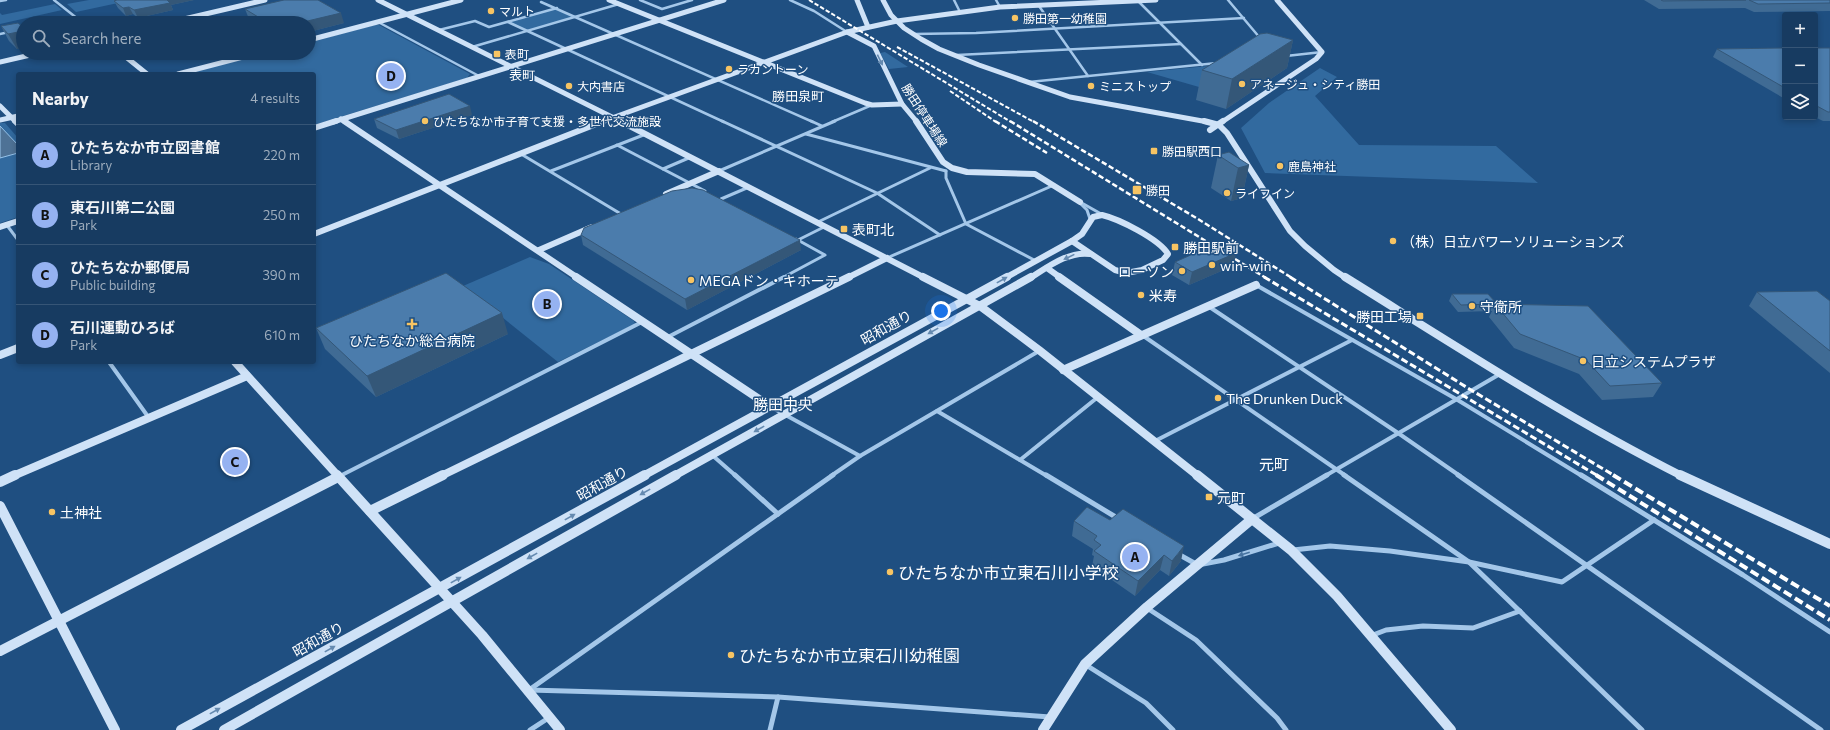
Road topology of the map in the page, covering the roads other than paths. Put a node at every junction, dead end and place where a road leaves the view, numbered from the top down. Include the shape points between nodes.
1 (6, 0) edge
2 (54, 0) edge
3 (265, 0) edge
4 (378, 0) edge
5 (461, 0) edge
6 (548, 0) edge
7 (609, 0) edge
8 (640, 0) edge
9 (692, 0) edge
10 (724, 0) edge
11 (790, 0) edge
12 (857, 0) edge
13 (883, 0) edge
14 (954, 0) edge
15 (996, 0) edge
16 (1156, 0) edge
17 (1228, 0) edge
18 (1277, 0) edge
19 (0, 1) edge
20 (450, 1) edge
21 (686, 1) edge
22 (1117, 1) edge
23 (1138, 1) edge
24 (619, 4) junction
25 (1039, 6) junction
26 (1000, 7) junction
27 (557, 8) junction
28 (960, 12) junction
29 (407, 14) junction
30 (74, 16) edge
31 (197, 16) edge
32 (576, 17) junction
33 (1244, 18) junction
34 (658, 20) junction
35 (897, 21) junction
36 (378, 22) junction
37 (508, 22) junction
38 (1159, 22) junction
39 (868, 27) junction
40 (1054, 27) junction
41 (439, 30) junction
42 (15, 31) edge
43 (528, 31) junction
44 (848, 32) junction
45 (0, 34) edge
46 (614, 34) junction
47 (914, 34) junction
48 (316, 38) edge
49 (1262, 40) edge
50 (1181, 44) junction
51 (472, 47) junction
52 (566, 48) junction
53 (1071, 49) junction
54 (1322, 52) junction
55 (955, 56) junction
56 (1284, 56) edge
57 (16, 58) edge
58 (130, 60) edge
59 (232, 60) edge
60 (0, 62) edge
61 (763, 62) junction
62 (1224, 62) edge
63 (1202, 64) junction
64 (510, 66) junction
65 (145, 72) edge
66 (186, 72) edge
67 (479, 76) junction
68 (1088, 76) junction
69 (717, 80) junction
70 (1028, 82) junction
71 (669, 97) junction
72 (902, 104) junction
73 (872, 105) junction
74 (0, 106) edge
75 (16, 116) edge
76 (12, 117) junction
77 (612, 118) junction
78 (341, 119) junction
79 (0, 120) edge
80 (16, 122) edge
81 (1219, 125) junction
82 (822, 126) junction
83 (316, 127) edge
84 (1210, 130) dead end
85 (646, 134) junction
86 (805, 134) junction
87 (617, 145) junction
88 (777, 146) junction
89 (521, 154) junction
90 (691, 157) junction
91 (930, 168) junction
92 (952, 168) junction
93 (663, 169) junction
94 (551, 171) junction
95 (719, 171) junction
96 (946, 171) junction
97 (690, 184) junction
98 (1054, 185) junction
99 (441, 186) junction
100 (749, 186) junction
101 (708, 193) edge
102 (877, 193) junction
103 (715, 196) edge
104 (656, 199) edge
105 (721, 199) junction
106 (1080, 202) junction
107 (728, 203) edge
108 (628, 211) edge
109 (621, 214) junction
110 (1103, 215) junction
111 (614, 217) edge
112 (1090, 220) junction
113 (16, 222) edge
114 (818, 222) junction
115 (601, 223) edge
116 (966, 224) junction
117 (3, 226) edge
118 (826, 226) junction
119 (316, 233) edge
120 (940, 235) junction
121 (791, 237) edge
122 (16, 238) edge
123 (798, 240) junction
124 (1072, 241) junction
125 (539, 250) junction
126 (1093, 255) junction
127 (888, 258) junction
128 (1036, 261) junction
129 (1047, 268) junction
130 (1256, 285) joint
131 (968, 298) junction
132 (980, 306) junction
133 (1208, 306) junction
134 (644, 321) junction
135 (1141, 335) junction
136 (668, 337) junction
137 (1352, 340) junction
138 (16, 349) edge
139 (1039, 350) junction
140 (692, 353) junction
141 (0, 355) edge
142 (110, 364) edge
143 (237, 364) edge
144 (1300, 367) junction
145 (1063, 370) junction
146 (1501, 374) junction
147 (247, 376) junction
148 (1098, 397) junction
149 (1456, 399) junction
150 (1234, 400) junction
151 (771, 406) junction
152 (937, 411) junction
153 (785, 414) junction
154 (149, 418) junction
155 (1398, 433) junction
156 (1155, 442) junction
157 (712, 455) junction
158 (860, 456) junction
159 (1020, 460) junction
160 (1335, 470) junction
161 (338, 477) junction
162 (0, 482) edge
163 (0, 506) edge
164 (370, 511) junction
165 (778, 514) junction
166 (1252, 519) junction
167 (1654, 520) junction
168 (1122, 521) edge
169 (1282, 542) junction
170 (1830, 544) edge
171 (1170, 549) edge
172 (1290, 550) junction
173 (1469, 562) junction
174 (1198, 565) junction
175 (1587, 565) junction
176 (441, 588) junction
177 (452, 601) junction
178 (1147, 607) junction
179 (1520, 611) junction
180 (59, 622) junction
181 (1830, 632) edge
182 (1370, 636) junction
183 (0, 651) edge
184 (1086, 664) junction
185 (529, 690) junction
186 (778, 697) junction
187 (550, 717) junction
188 (1051, 718) junction
189 (115, 730) edge
190 (181, 730) edge
191 (224, 730) edge
192 (530, 730) edge
193 (560, 730) edge
194 (770, 730) edge
195 (1043, 730) edge
196 (1173, 730) edge
197 (1286, 730) edge
198 (1451, 730) edge
199 (1642, 730) edge
200 (1821, 730) edge

1 - 19 street
2 - 30 street
3 - 31 street
4 - 29 street
5 - 20 street
6 - 27 street via 541,2
7 - 24 street
8 - 21 street via 662,9
9 - 21 street
10 - 34 street
11 - 44 street
12 - 39 street
13 - 35 street
14 - 28 street
15 - 26 street
16 - 23 street
17 - 33 street
18 - 54 street
20 - 29 street
22 - 23 street
22 - 25 street
23 - 38 street
24 - 32 street
24 - 34 street
25 - 26 street
25 - 40 street
26 - 28 street
27 - 32 street
27 - 37 street
28 - 35 street
29 - 36 street
29 - 41 street
32 - 43 street
32 - 46 street
33 - 38 street
33 - 49 street
34 - 46 street
34 - 61 street
35 - 39 street
35 - 47 street
36 - 48 street
36 - 67 street
37 - 41 street via 489,27 475,21
37 - 43 street
38 - 40 street
38 - 50 street
39 - 44 street
40 - 47 street
40 - 53 street
41 - 51 street
42 - 45 street
43 - 51 street
43 - 52 street
44 - 61 street
44 -> 72 street, 勝田停車場線 via 874,46
46 - 52 street
46 - 69 street
47 - 55 street
50 - 53 street
50 - 63 street
51 - 64 street
52 - 64 street
52 - 71 street
53 - 55 street
53 - 68 street
54 - 56 street
54 - 81 street via 1316,59
55 - 70 street
57 - 60 street
58 - 65 street
59 - 66 street
61 - 69 street
61 - 73 street
62 - 63 street
63 - 68 street
64 - 67 street
64 - 77 street
67 - 78 street
68 - 70 street
69 - 71 street
69 - 82 street
70 - 81 street via 1080,99
71 - 77 street
71 - 88 street
72 - 73 street
72 - 92 street, 勝田停車場線 via 921,127 943,162
73 - 82 street
74 - 76 street
75 - 76 street
76 - 79 street
76 - 80 street
77 - 85 street
77 - 89 street
78 - 83 street
78 - 99 street
81 - 84 street
81 - 146 street via 1233,141 1290,231 1305,246 1334,270
82 - 86 street
85 - 87 street
85 - 90 street
86 - 88 street
86 - 91 street
87 - 93 street
87 - 94 street
88 - 95 street
88 - 102 street
89 - 94 street
89 - 99 street
90 - 93 street
90 - 95 street
91 - 96 street
91 - 102 street
92 - 96 street
92 - 98 street via 977,173 1035,174
93 - 97 street
94 - 109 street
95 - 97 street
95 - 100 street
96 - 116 street via 946,178
97 - 101 street
97 - 104 street
98 - 106 street
98 - 116 street
99 - 119 street
99 - 125 street
100 - 105 street
100 - 114 street
102 - 114 street
102 - 120 street
103 - 105 street
105 - 107 street
106 - 110 street
106 - 112 street via 1087,210
108 - 109 street
109 - 111 street
110 - 112 street via 1094,216
110 - 126 street via 1117,219 1164,247 1168,254 1163,260 1147,268 1126,273 1115,270
112 - 124 street, 昭和通り via 1084,231
113 - 117 street
114 - 118 street
115 - 125 street
116 - 120 street
116 - 128 street
117 - 122 street
118 - 123 street
118 - 127 street
120 - 127 street
121 - 123 street
123 - 136 street via 825,255
124 - 126 street
124 - 128 street, 昭和通り
125 - 134 street
126 -> 129 street, 昭和通り via 1073,254
127 - 131 street
127 - 140 street
131 -> 128 street, 昭和通り
129 - 132 street, 昭和通り
129 - 135 street
130 - 133 street
130 - 137 street
131 - 132 street
131 - 151 street, 昭和通り
132 - 139 street
132 -> 153 street, 昭和通り
133 - 135 street
133 - 144 street
134 - 136 street
134 - 161 street
135 - 145 street
135 - 150 street
136 - 140 street
137 - 144 street
137 - 149 street
138 - 141 street
139 - 145 street
139 - 152 street
140 - 151 street
140 - 164 street
142 - 154 street
143 - 147 street
144 - 150 street
144 - 155 street
145 - 148 street
146 - 149 street
146 - 170 street via 1659,466
147 - 154 street
147 - 161 street
148 - 156 street
148 - 159 street
149 - 155 street
149 - 167 street
150 - 156 street
150 - 160 street
151 - 153 street
176 -> 151 street, 昭和通り
152 - 158 street
152 - 159 street
153 -> 157 street, 昭和通り
153 - 158 street
154 - 162 street
155 - 160 street
155 - 175 street
156 - 166 street
157 - 165 street
157 -> 177 street, 昭和通り
158 - 165 street
159 - 168 street
160 - 166 street
160 - 173 street
161 - 164 street
161 - 180 street
163 - 180 street
164 - 176 street
165 - 185 street
166 - 169 street
166 - 174 street
167 - 175 street
167 - 181 street
169 - 172 street
169 -> 174 street via 1224,560
171 - 174 street
172 - 173 street via 1330,546
172 - 182 street via 1337,596
173 - 175 street via 1562,582
173 - 179 street
174 - 178 street
175 - 200 street
176 - 177 street
190 -> 176 street, 昭和通り
177 - 185 street
177 - 191 street, 昭和通り
178 - 184 street
178 - 197 street via 1196,640 1277,718
179 - 182 street via 1473,628 1423,626 1386,630
179 - 199 street
180 - 183 street
180 - 189 street
182 - 198 street
184 - 188 street
184 - 196 street via 1146,703
185 - 186 street
185 - 187 street
186 - 188 street
186 - 194 street
187 - 192 street
187 - 193 street
188 - 195 street

